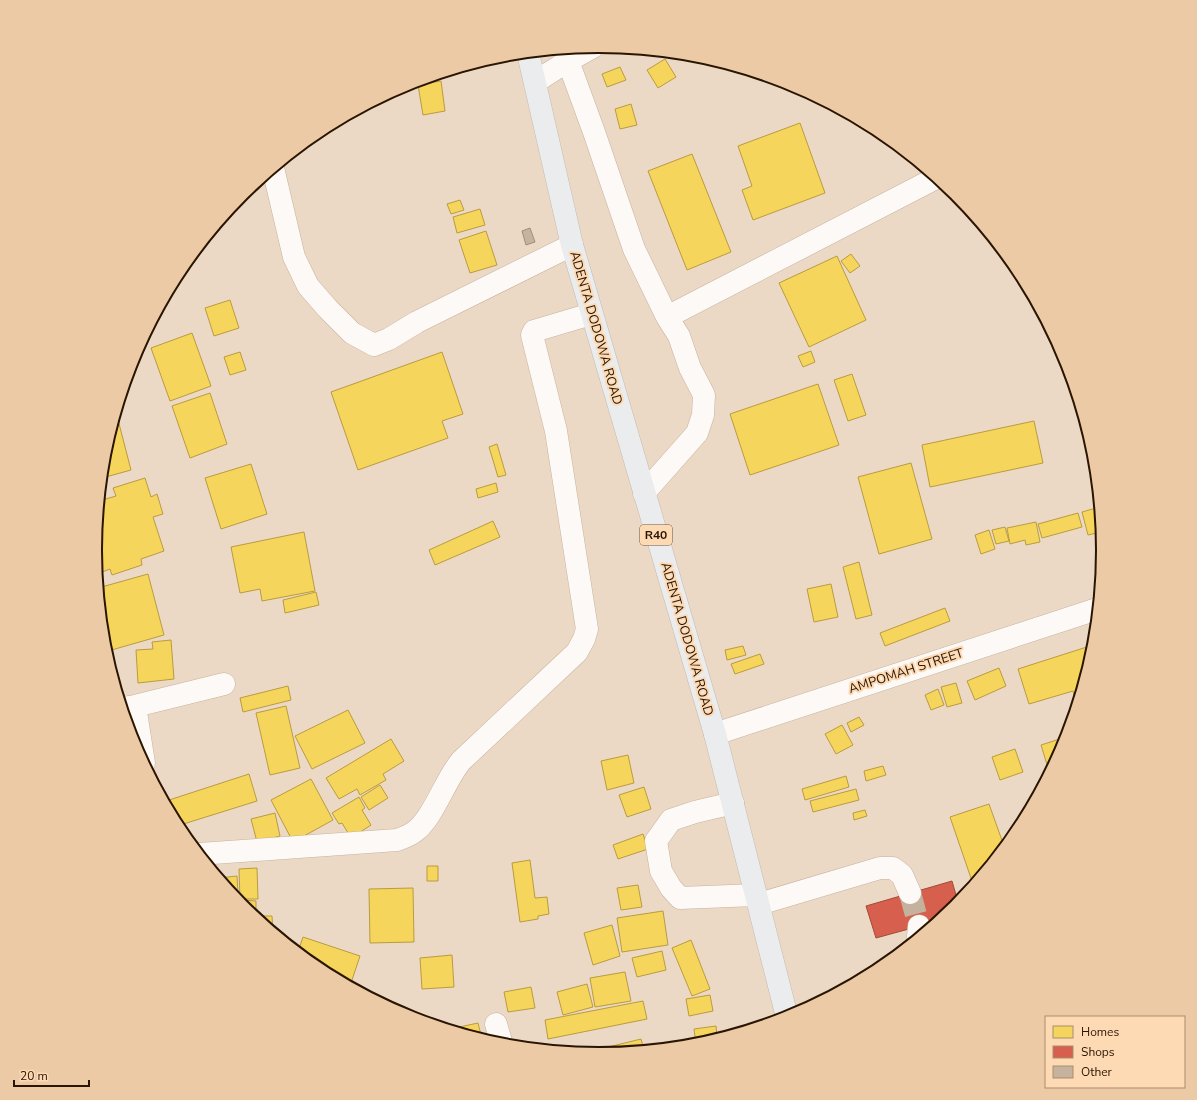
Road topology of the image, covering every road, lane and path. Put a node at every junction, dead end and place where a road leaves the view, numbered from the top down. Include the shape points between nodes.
1 (579, 54) edge
2 (529, 58) edge
3 (568, 60) junction
4 (535, 82) junction
5 (274, 173) edge
6 (931, 181) edge
7 (572, 245) junction
8 (591, 314) junction
9 (668, 317) junction
10 (644, 493) junction
11 (1091, 611) edge
12 (224, 684) dead end
13 (128, 707) edge
14 (132, 721) edge
15 (715, 734) junction
16 (732, 803) junction
17 (205, 854) edge
18 (910, 893) tunnel mouth
19 (757, 899) junction
20 (785, 1010) edge
21 (496, 1024) dead end
22 (500, 1037) edge

1 - 3 street
2 - 4 main road, ADENTA DODOWA ROAD / R40
3 - 4 street
3 - 9 street via 634,249
4 - 7 main road, ADENTA DODOWA ROAD / R40
5 - 7 street via 294,257 308,286 352,333 374,345
6 - 9 street
7 - 8 main road, ADENTA DODOWA ROAD / R40
8 - 10 main road, ADENTA DODOWA ROAD / R40
8 - 17 street via 534,331 532,335 556,431 587,629 577,652 461,761 427,819 414,832 397,840
9 - 10 street via 679,336 690,368 704,395 703,415 697,433
10 - 15 main road, ADENTA DODOWA ROAD / R40
11 - 15 street, AMPOMAH STREET
12 - 13 street
13 - 14 street
15 - 16 main road, ADENTA DODOWA ROAD / R40
16 - 19 main road, ADENTA DODOWA ROAD / R40
16 - 19 street via 671,820 656,841 661,871 680,898
18 - 19 street via 902,875 893,868 880,868
19 - 20 main road, ADENTA DODOWA ROAD / R40
21 - 22 street

